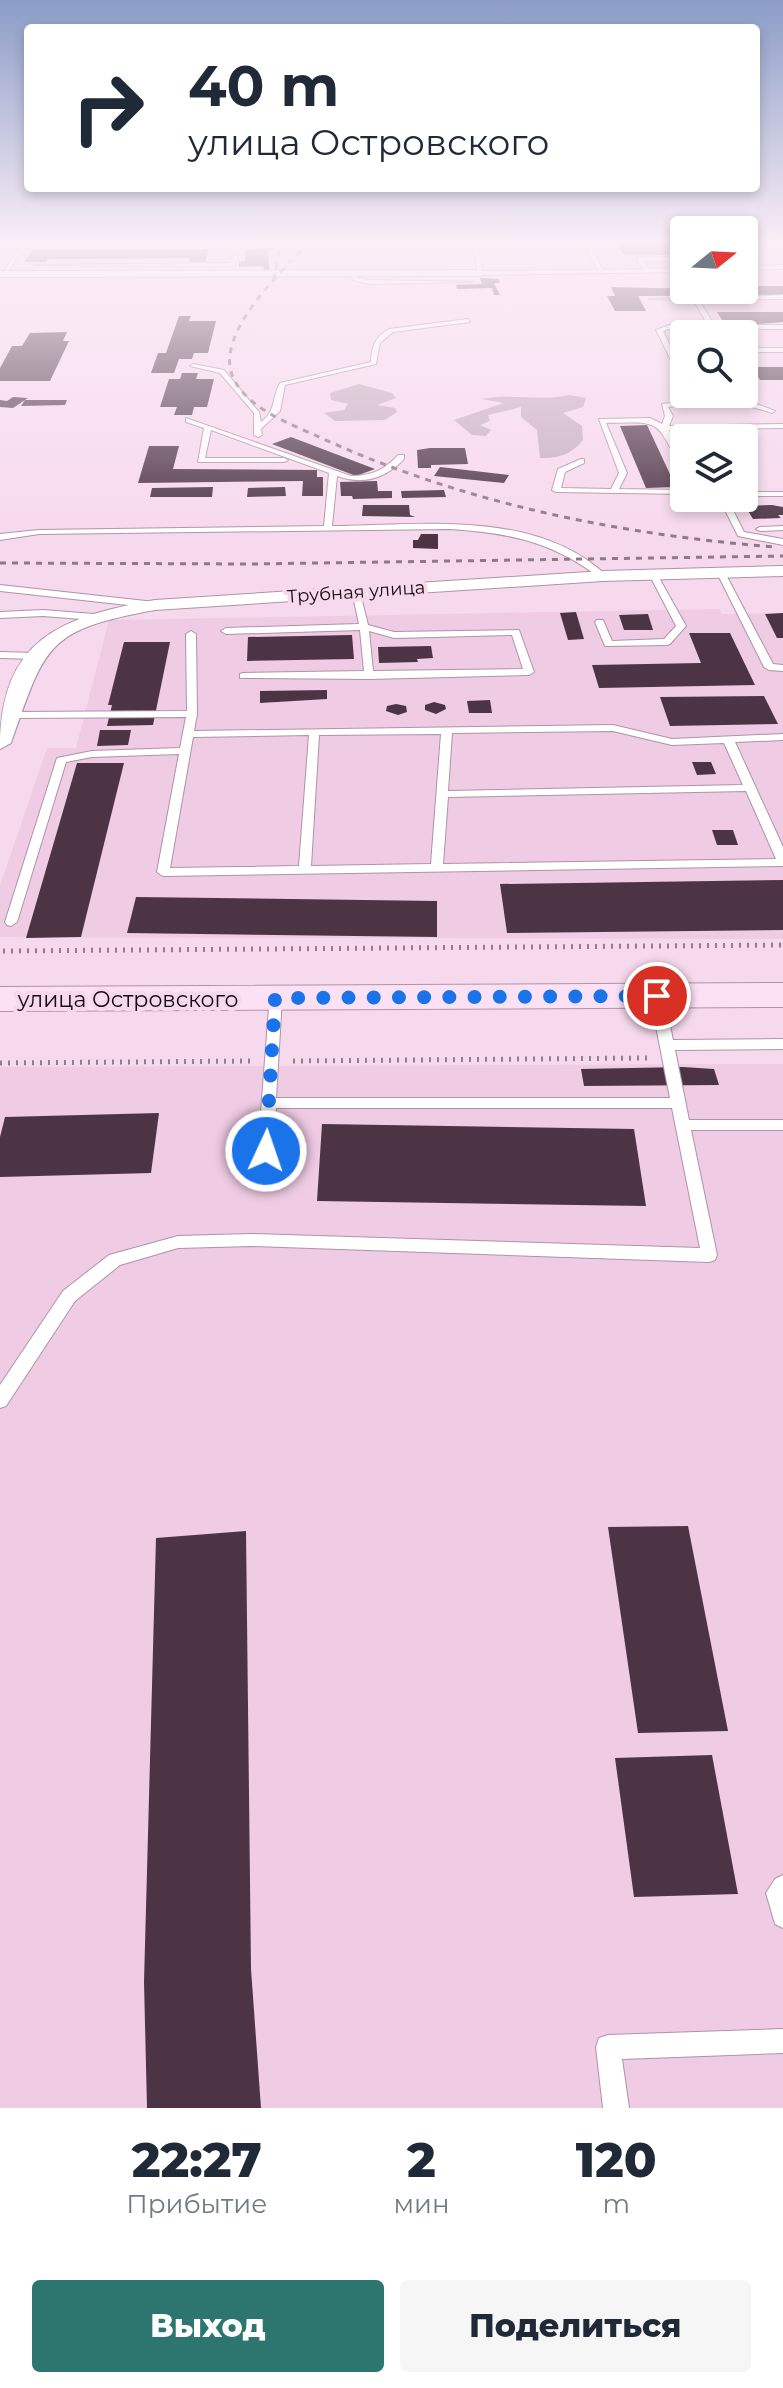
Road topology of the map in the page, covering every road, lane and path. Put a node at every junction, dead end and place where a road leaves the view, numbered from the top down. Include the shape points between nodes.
1 (377, 340) edge
2 (758, 350) edge
3 (783, 350) edge
4 (193, 366) dead end
5 (783, 408) edge
6 (772, 411) junction
7 (189, 420) dead end
8 (783, 426) edge
9 (770, 427) junction
10 (208, 428) junction
11 (258, 428) junction
12 (664, 428) junction
13 (670, 439) edge
14 (258, 447) junction
15 (401, 457) dead end
16 (296, 460) junction
17 (581, 461) dead end
18 (333, 473) junction
19 (614, 491) junction
20 (670, 492) edge
21 (758, 494) edge
22 (783, 494) edge
23 (730, 512) edge
24 (783, 528) edge
25 (328, 529) junction
26 (760, 529) dead end
27 (0, 537) edge
28 (783, 542) edge
29 (720, 571) junction
30 (783, 571) edge
31 (653, 574) junction
32 (603, 576) junction
33 (0, 588) edge
34 (356, 592) junction
35 (155, 605) junction
36 (0, 615) edge
37 (94, 617) junction
38 (600, 622) dead end
39 (365, 627) junction
40 (226, 631) dead end
41 (191, 634) dead end
42 (0, 655) edge
43 (36, 656) junction
44 (783, 668) edge
45 (243, 676) dead end
46 (369, 676) junction
47 (192, 714) junction
48 (11, 715) junction
49 (447, 730) junction
50 (314, 732) junction
51 (190, 734) junction
52 (783, 737) edge
53 (728, 739) junction
54 (0, 743) edge
55 (186, 751) junction
56 (750, 788) junction
57 (442, 794) junction
58 (783, 861) edge
59 (437, 868) junction
60 (305, 870) junction
61 (11, 922) dead end
62 (783, 945) edge
63 (3, 951) dead end
64 (783, 995) edge
65 (657, 996) junction
66 (275, 998) junction
67 (0, 999) edge
68 (783, 1044) edge
69 (667, 1051) junction
70 (271, 1061) junction
71 (0, 1063) edge
72 (269, 1103) junction
73 (677, 1103) junction
74 (682, 1125) junction
75 (783, 1125) edge
76 (266, 1151) dead end
77 (0, 1400) edge
78 (783, 1887) edge
79 (783, 1916) edge
80 (783, 2041) edge
81 (616, 2108) edge

1 - 11 lane via 374,363 282,384 276,416
2 - 3 lane
4 - 11 lane via 222,371 257,413
5 - 6 lane
6 - 9 lane
6 - 12 lane via 719,398 664,405 669,416
7 - 10 lane
8 - 9 lane
9 - 12 lane
10 - 14 lane
10 - 16 lane via 201,460
11 - 14 lane
12 - 13 lane
12 - 19 lane via 650,420 602,421 623,473
14 - 16 lane
15 - 18 lane via 378,476
16 - 18 lane
17 - 19 lane via 561,471 556,490
18 - 25 lane
19 - 20 lane
21 - 22 lane
23 - 28 lane via 741,534
24 - 26 lane
25 - 27 lane via 39,532
25 - 32 lane via 505,530 550,542
29 - 30 street, Трубная улица
29 - 31 street, Трубная улица
29 - 44 lane via 769,667
31 - 32 street, Трубная улица
31 - 38 lane via 681,626 667,642 608,644
32 - 34 street, Трубная улица
33 - 35 lane
34 - 35 street, Трубная улица
34 - 39 lane
35 - 37 street, Трубная улица
36 - 37 lane
37 - 43 street, Трубная улица via 64,630
39 - 40 lane
39 - 46 lane
39 - 46 lane via 394,635 516,632 529,672
41 - 47 lane
42 - 43 lane
43 - 48 street, Трубная улица
45 - 46 lane
47 - 48 lane
47 - 51 lane
48 - 54 street, Трубная улица
49 - 50 lane
49 - 53 lane via 613,728 672,742
49 - 57 lane
50 - 51 lane
50 - 60 lane
51 - 55 lane
52 - 53 lane
53 - 56 lane
55 - 60 lane via 163,872
55 - 61 lane via 61,760
56 - 57 lane
56 - 58 lane
57 - 59 lane
58 - 59 lane
59 - 60 lane
62 - 63 path
64 - 65 main road, улица Островского
65 - 66 main road, улица Островского
65 - 69 lane
66 - 67 main road, улица Островского
66 - 70 lane
68 - 69 lane
69 - 70 path
69 - 73 lane
70 - 71 path
70 - 72 lane
72 - 73 lane
72 - 76 lane
73 - 74 lane
74 - 75 lane
74 - 77 lane via 709,1255 178,1242 115,1260 69,1296
78 - 79 lane via 778,1893
80 - 81 lane via 608,2047

